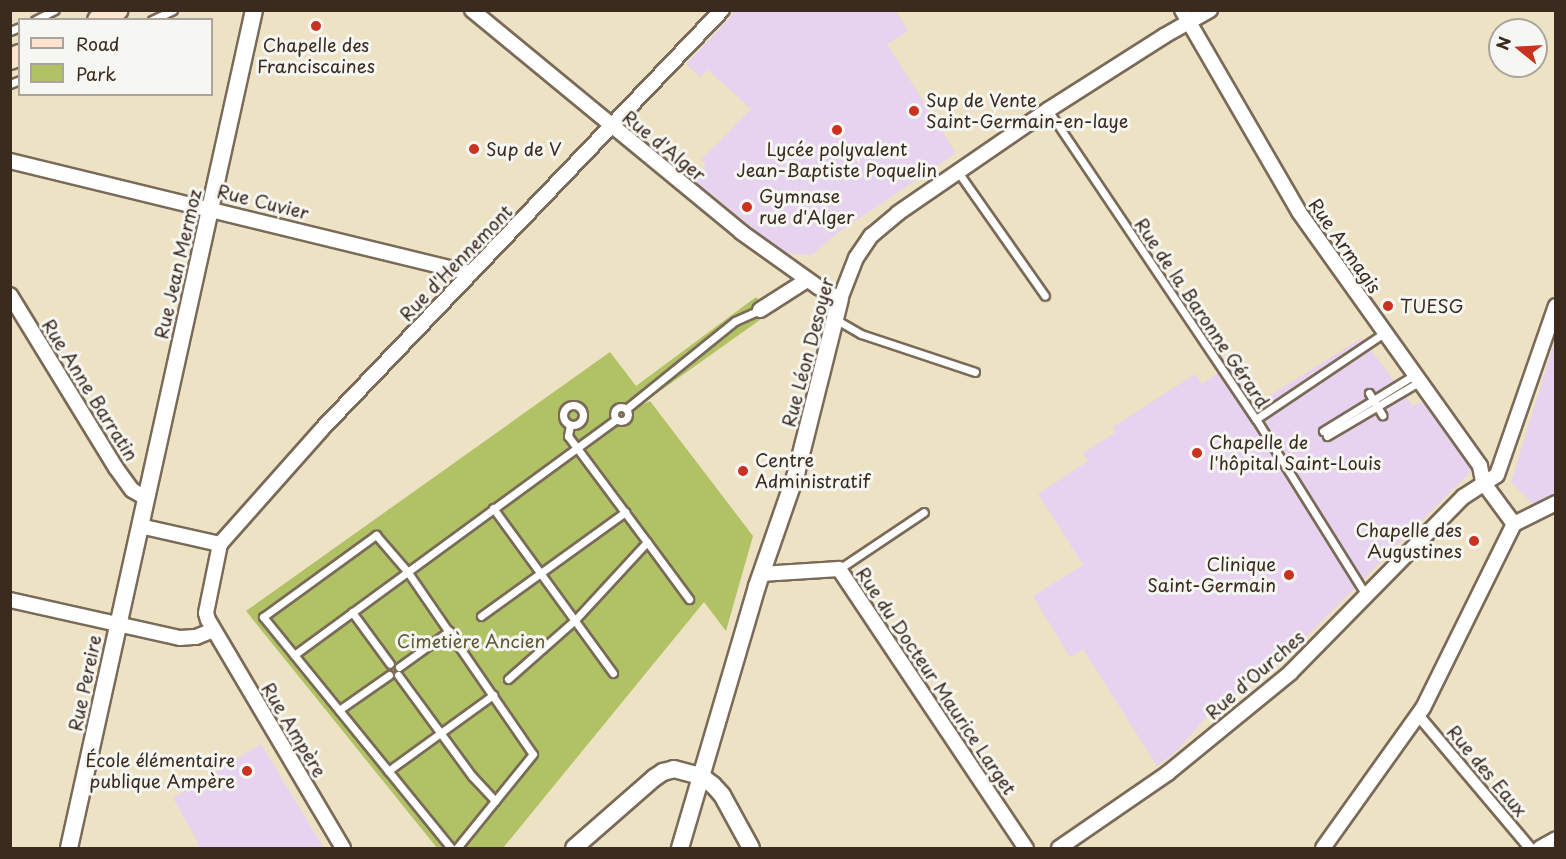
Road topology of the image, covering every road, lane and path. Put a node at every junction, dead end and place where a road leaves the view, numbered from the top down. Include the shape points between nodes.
1 (55, 10) edge
2 (118, 10) edge
3 (173, 10) edge
4 (254, 10) edge
5 (472, 10) edge
6 (722, 10) edge
7 (1210, 10) edge
8 (1185, 17) edge
9 (39, 18) edge
10 (102, 18) edge
11 (156, 18) edge
12 (1048, 110) junction
13 (613, 127) junction
14 (10, 160) edge
15 (958, 172) junction
16 (211, 207) junction
17 (471, 273) junction
18 (807, 279) junction
19 (10, 295) edge
20 (1045, 296) dead end
21 (840, 299) junction
22 (1556, 306) edge
23 (760, 310) joint
24 (835, 319) junction
25 (1384, 333) junction
26 (975, 372) dead end
27 (1417, 378) junction
28 (1373, 399) junction
29 (1382, 415) dead end
30 (1256, 419) junction
31 (570, 425) dead end
32 (1325, 433) dead end
33 (578, 446) junction
34 (1483, 482) junction
35 (146, 498) junction
36 (1556, 503) edge
37 (493, 508) junction
38 (625, 512) junction
39 (924, 512) dead end
40 (1514, 524) junction
41 (140, 526) junction
42 (647, 542) junction
43 (220, 544) junction
44 (839, 569) junction
45 (407, 571) junction
46 (540, 573) junction
47 (761, 574) junction
48 (1366, 595) junction
49 (10, 600) edge
50 (689, 600) dead end
51 (352, 612) junction
52 (481, 616) dead end
53 (574, 620) junction
54 (117, 626) junction
55 (213, 630) junction
56 (449, 631) junction
57 (294, 655) junction
58 (390, 664) junction
59 (399, 671) junction
60 (613, 673) dead end
61 (389, 675) junction
62 (508, 679) dead end
63 (493, 695) junction
64 (339, 710) junction
65 (1418, 715) junction
66 (441, 733) junction
67 (388, 771) junction
68 (701, 776) junction
69 (495, 801) junction
70 (1556, 839) edge
71 (69, 849) edge
72 (343, 849) edge
73 (451, 849) edge
74 (457, 849) edge
75 (574, 849) edge
76 (680, 849) edge
77 (751, 849) edge
78 (1026, 849) edge
79 (1059, 849) edge
80 (1323, 849) edge
81 (1530, 849) edge
82 (1540, 849) edge

1 - 9 lane
2 - 10 main road
3 - 11 lane
4 - 16 street, Rue Jean Mermoz
5 - 13 street, Rue d'Alger
6 - 13 street, Rue d'Hennemont
7 - 8 street, Rue Léon Desoyer
8 - 12 street, Rue Léon Desoyer
8 - 25 street, Rue Armagis via 1299,212
12 - 15 street, Rue Léon Desoyer
12 - 30 lane, Rue de la Baronne Gérard
13 - 17 street, Rue d'Hennemont
13 - 18 street, Rue d'Alger via 741,232
14 - 16 street, Rue Cuvier
15 - 20 lane
15 - 21 street, Rue Léon Desoyer via 871,236 856,258
16 - 17 street, Rue Cuvier
16 - 35 street, Rue Jean Mermoz
17 - 43 street, Rue d'Hennemont via 314,437
18 - 21 street, Rue d'Alger
18 - 23 street, Rue Léon Desoyer
19 - 35 street, Rue Anne Barratin via 116,468 132,490
21 - 24 street, Rue Léon Desoyer
22 - 34 street, Rue d'Ourches via 1497,475
23 - 33 lane via 735,321 626,409 618,408 616,418
24 - 26 lane via 861,334
24 - 47 street, Rue Léon Desoyer via 796,474
25 - 27 street, Rue Armagis
25 - 30 lane
27 - 28 lane
27 - 34 street, Rue Armagis via 1480,465
28 - 29 lane
28 - 32 lane
30 - 48 lane, Rue de la Baronne Gérard
31 - 33 lane via 568,436
33 - 37 lane
33 - 38 lane
34 - 40 street, Rue Armagis
34 - 48 street, Rue d'Ourches via 1462,497
35 - 41 street, Rue Jean Mermoz
36 - 40 street
37 - 45 lane
37 - 46 lane
38 - 42 lane
38 - 46 lane
39 - 44 lane
40 - 65 street
41 - 43 street via 196,543
41 - 54 street, Rue Pereire
42 - 50 lane
42 - 53 lane
43 - 55 street via 206,614
44 - 47 street, Rue du Docteur Maurice Larget
44 - 78 street, Rue du Docteur Maurice Larget
45 - 51 lane
45 - 56 lane
45 - 57 lane via 376,535 263,617
46 - 52 lane
46 - 53 lane
47 - 68 street, Rue Léon Desoyer
48 - 79 street, Rue d'Ourches via 1290,673 1168,773
49 - 54 street
51 - 57 lane
51 - 58 lane
53 - 60 lane
53 - 62 lane
54 - 55 street via 180,638
54 - 71 street, Rue Pereire
55 - 72 street, Rue Ampère
56 - 59 lane
56 - 63 lane
57 - 64 lane
58 - 59 lane
58 - 61 lane
59 - 61 lane
59 - 66 lane
61 - 64 lane
63 - 66 lane
63 - 69 lane via 533,754
64 - 67 lane
65 - 80 street
65 - 81 street, Rue des Eaux
66 - 67 lane
66 - 69 lane
67 - 73 lane
68 - 75 street via 674,769 663,772
68 - 76 street, Rue Léon Desoyer
68 - 77 street via 722,795
69 - 74 lane
70 - 82 street

